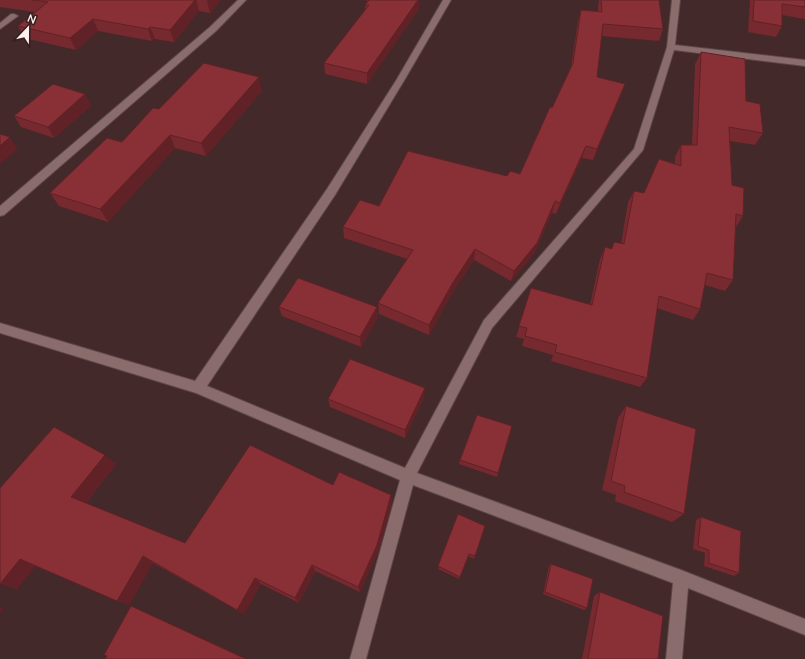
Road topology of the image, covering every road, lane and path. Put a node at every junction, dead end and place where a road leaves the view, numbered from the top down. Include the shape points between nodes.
1 (242, 0) edge
2 (447, 0) edge
3 (676, 0) edge
4 (14, 16) dead end
5 (0, 27) edge
6 (670, 47) junction
7 (805, 63) edge
8 (0, 212) edge
9 (0, 328) edge
10 (198, 388) junction
11 (408, 476) junction
12 (681, 578) junction
13 (805, 627) edge
14 (358, 659) edge
15 (674, 659) edge

1 - 8 street via 213,29
2 - 10 street via 331,192
3 - 6 street
4 - 5 street
6 - 7 street
6 - 11 street via 638,150 488,324
9 - 10 street
10 - 11 street
11 - 12 street
11 - 14 street
12 - 13 street
12 - 15 street

